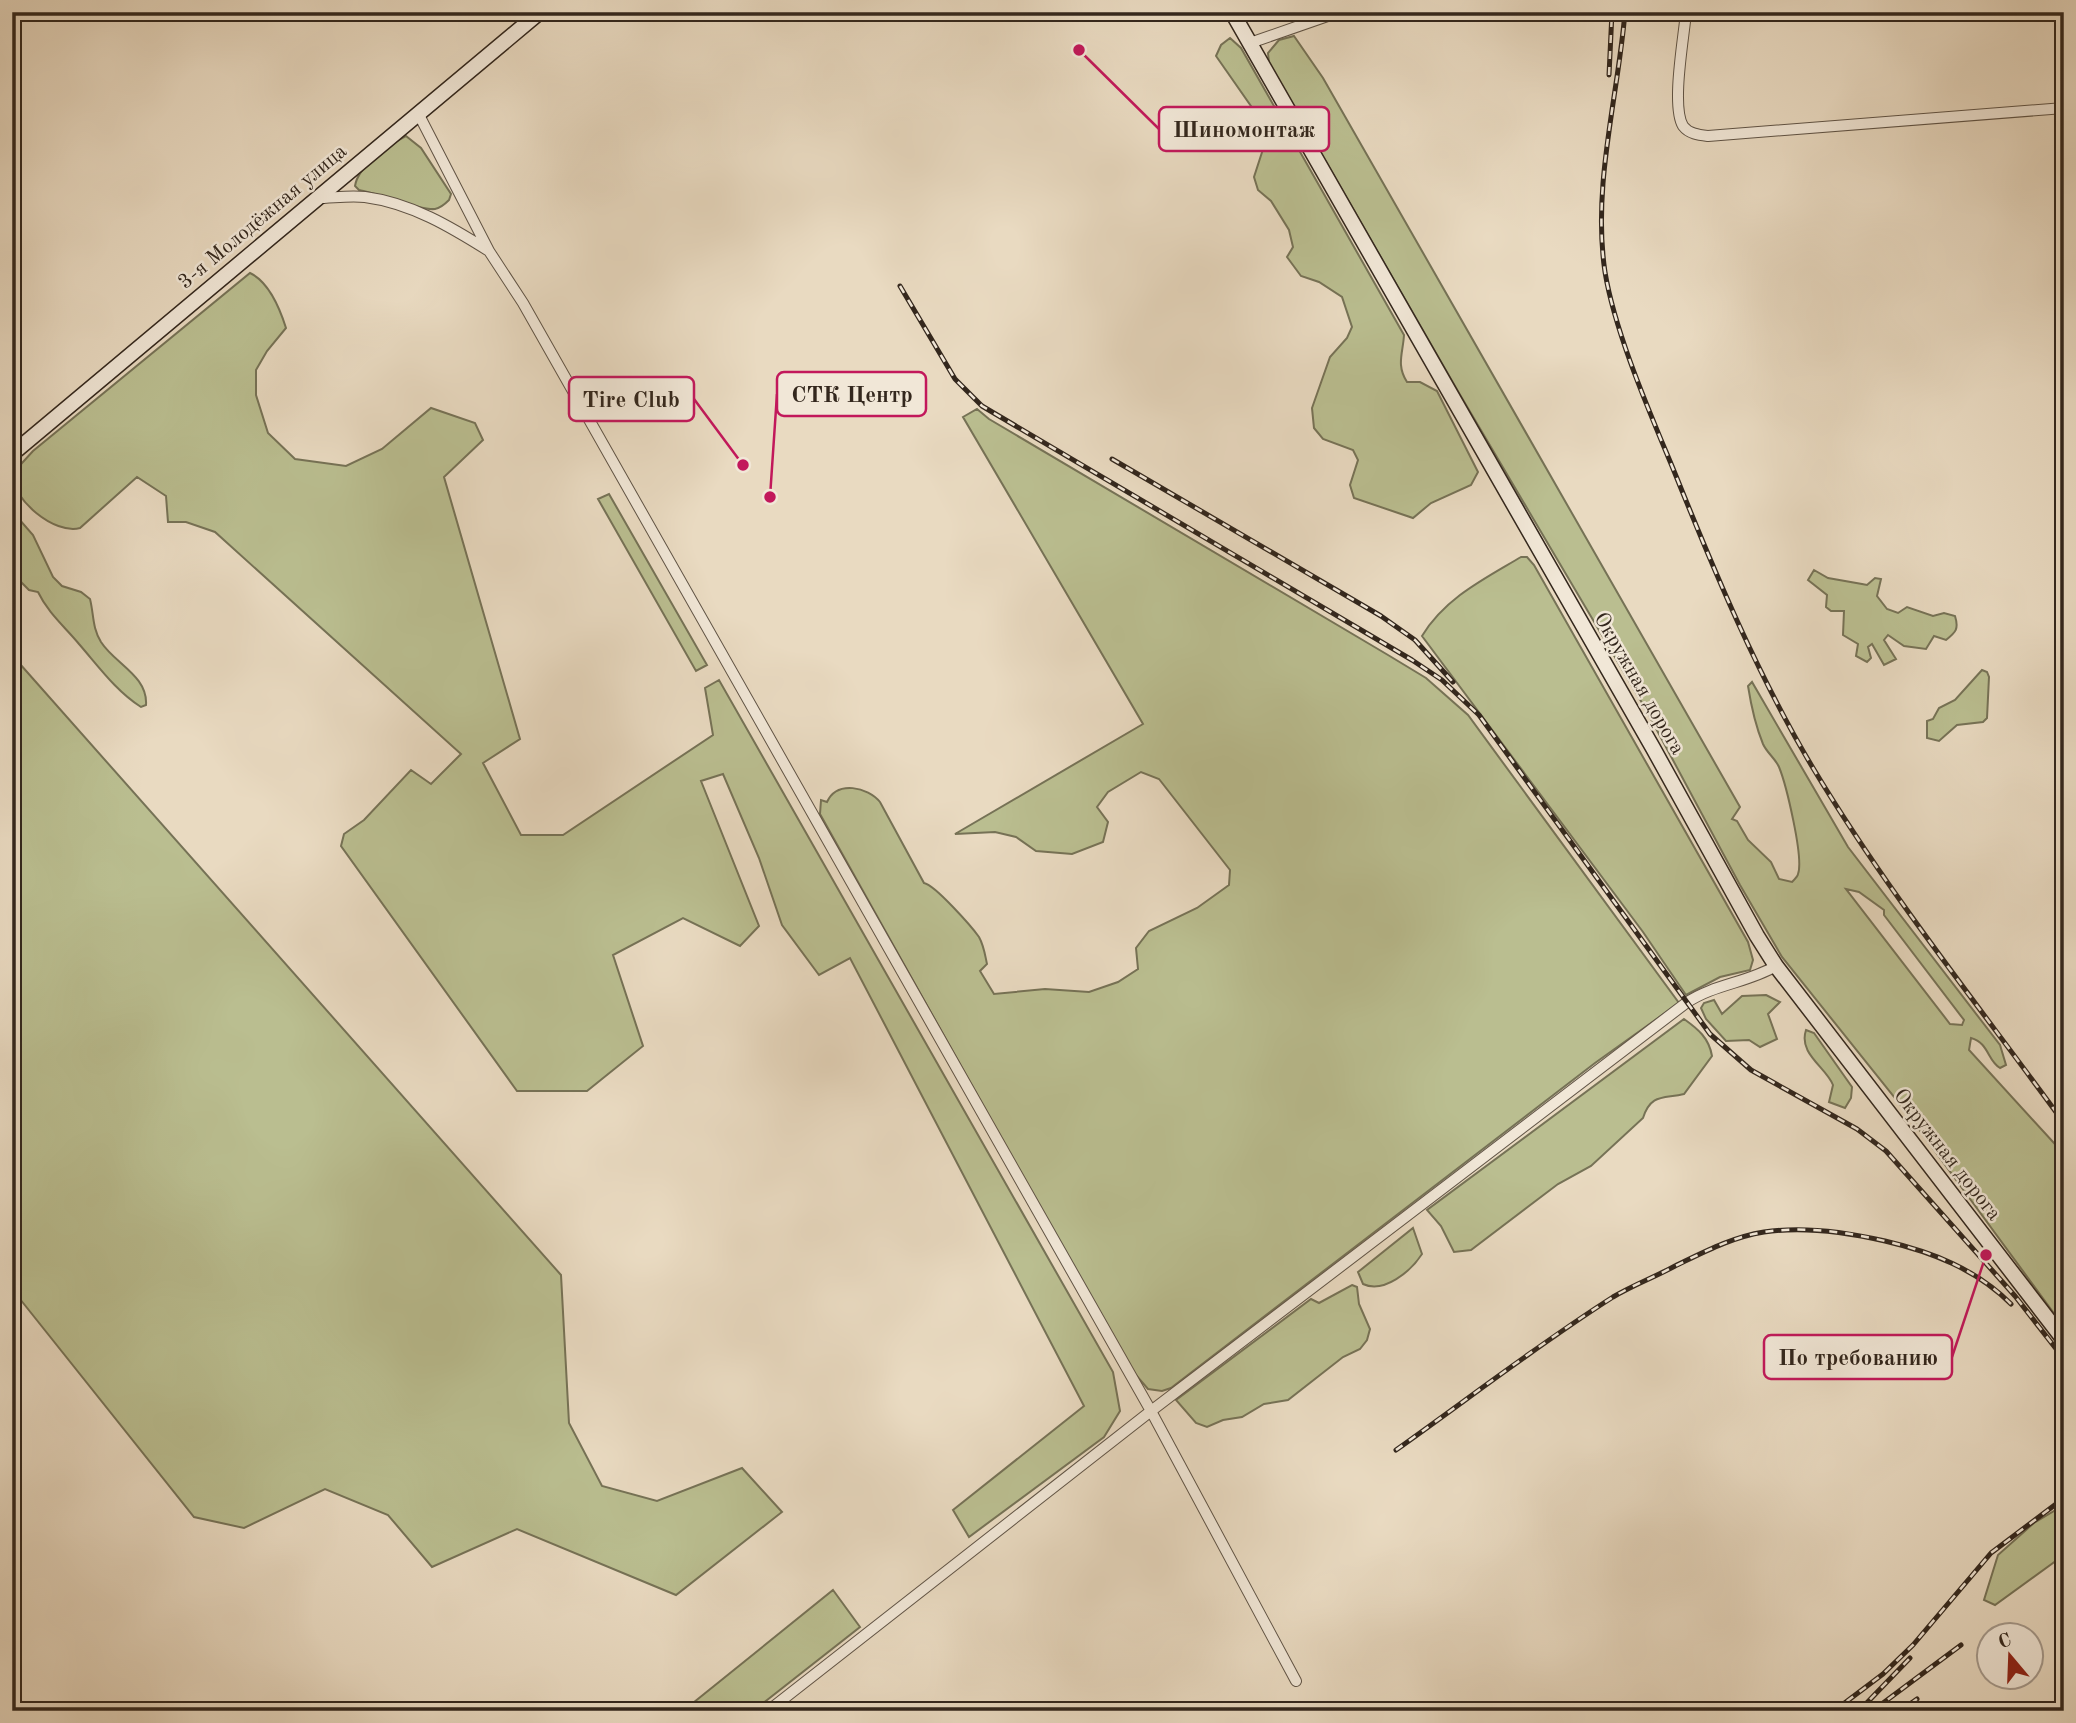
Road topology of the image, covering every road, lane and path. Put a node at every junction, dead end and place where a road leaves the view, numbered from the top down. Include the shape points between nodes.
1 (540, 12) edge
2 (1232, 12) edge
3 (1339, 12) edge
4 (1686, 12) edge
5 (1250, 43) junction
6 (2064, 108) edge
7 (418, 113) junction
8 (316, 198) junction
9 (489, 251) junction
10 (12, 454) edge
11 (1776, 966) junction
12 (2064, 1340) edge
13 (1150, 1411) junction
14 (1296, 1681) dead end
15 (768, 1711) edge

1 - 7 main road, 3-я Молодёжная улица
2 - 5 main road, Окружная дорога
3 - 5 street
4 - 6 street via 1678,110 1684,127 1694,135
5 - 11 main road, Окружная дорога
7 - 8 main road, 3-я Молодёжная улица
7 - 9 street
8 - 9 street via 365,197 411,209
8 - 10 main road, 3-я Молодёжная улица
9 - 13 street via 523,303
11 - 12 main road, Окружная дорога
11 - 13 street via 1748,980 1701,993 1686,1003
13 - 14 street
13 - 15 street

